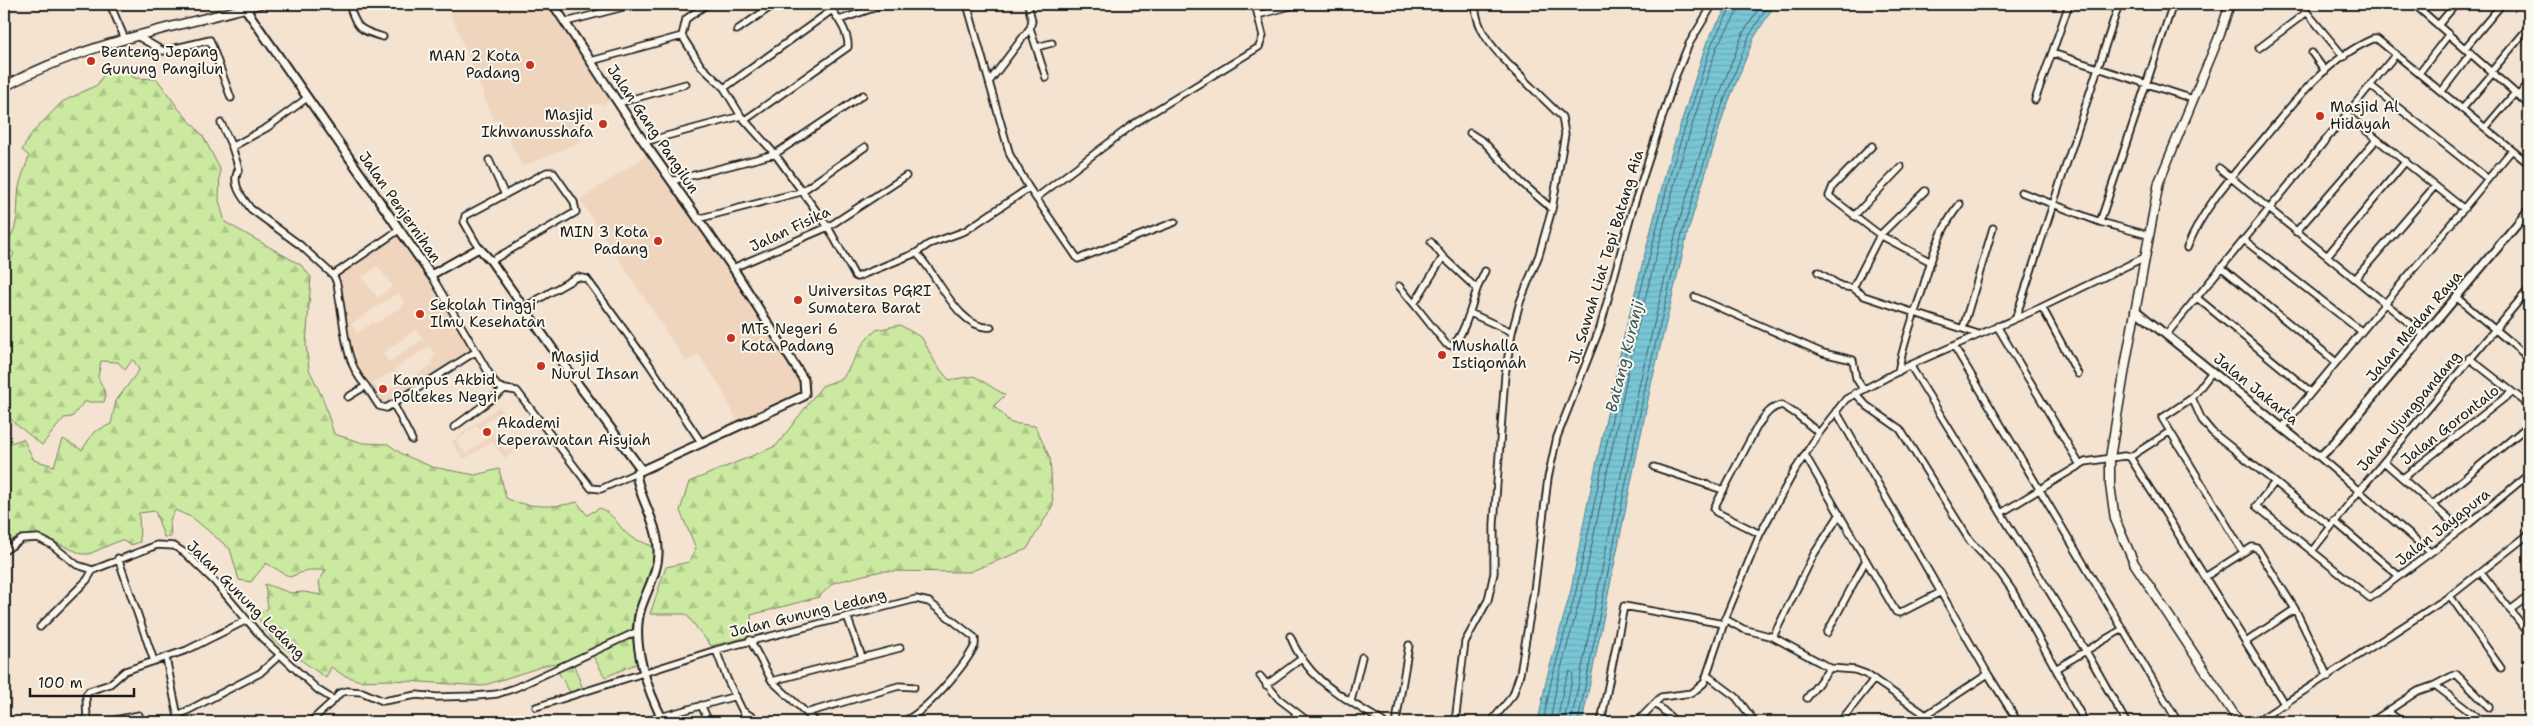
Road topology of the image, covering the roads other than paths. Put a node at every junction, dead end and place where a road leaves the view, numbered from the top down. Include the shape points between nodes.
1 (110, 4) edge
2 (260, 4) edge
3 (349, 4) edge
4 (553, 4) edge
5 (635, 4) edge
6 (707, 4) edge
7 (771, 4) edge
8 (885, 4) edge
9 (967, 4) edge
10 (1028, 4) edge
11 (1255, 4) edge
12 (1297, 4) edge
13 (1476, 4) edge
14 (1713, 4) edge
15 (2068, 4) edge
16 (2119, 4) edge
17 (2173, 4) edge
18 (2230, 4) edge
19 (2300, 4) edge
20 (2414, 4) edge
21 (2456, 4) edge
22 (2502, 4) edge
23 (830, 7) edge
24 (245, 8) junction
25 (2306, 12) junction
26 (1258, 15) junction
27 (839, 20) junction
28 (566, 22) junction
29 (2439, 24) junction
30 (2529, 27) edge
31 (1030, 28) junction
32 (738, 30) dead end
33 (2449, 34) junction
34 (137, 36) junction
35 (682, 36) junction
36 (383, 37) dead end
37 (125, 39) junction
38 (1052, 43) dead end
39 (1037, 47) junction
40 (2259, 48) dead end
41 (2465, 48) junction
42 (2052, 53) junction
43 (2312, 53) dead end
44 (2471, 53) junction
45 (2396, 54) junction
46 (2344, 57) junction
47 (591, 61) junction
48 (1512, 68) joint
49 (2099, 68) junction
50 (2325, 71) junction
51 (2419, 73) junction
52 (2492, 73) junction
53 (1046, 78) dead end
54 (1523, 79) joint
55 (989, 82) junction
56 (2146, 83) junction
57 (2529, 83) edge
58 (686, 84) dead end
59 (2371, 86) junction
60 (4, 87) edge
61 (724, 88) junction
62 (2442, 91) junction
63 (2516, 94) junction
64 (864, 95) dead end
65 (231, 98) dead end
66 (307, 98) junction
67 (2193, 99) junction
68 (2035, 100) dead end
69 (618, 103) junction
70 (2529, 105) edge
71 (2463, 108) junction
72 (2348, 116) junction
73 (743, 118) junction
74 (221, 123) dead end
75 (2486, 127) junction
76 (1470, 133) dead end
77 (2377, 139) junction
78 (644, 142) junction
79 (1872, 146) dead end
80 (232, 147) junction
81 (865, 147) dead end
82 (2512, 150) junction
83 (774, 154) junction
84 (489, 160) dead end
85 (2406, 161) junction
86 (2528, 162) edge
87 (1901, 167) dead end
88 (2218, 168) dead end
89 (906, 176) dead end
90 (2230, 177) junction
91 (2488, 180) junction
92 (672, 181) junction
93 (2435, 186) junction
94 (1029, 188) junction
95 (1925, 191) dead end
96 (801, 192) junction
97 (2021, 192) dead end
98 (505, 195) junction
99 (1036, 198) junction
100 (1960, 204) dead end
101 (2052, 206) junction
102 (1552, 209) junction
103 (2464, 209) junction
104 (2269, 210) junction
105 (2528, 213) edge
106 (1854, 216) junction
107 (697, 219) junction
108 (1175, 222) dead end
109 (2100, 222) junction
110 (828, 227) junction
111 (1993, 228) dead end
112 (399, 230) junction
113 (2296, 232) junction
114 (2148, 235) junction
115 (1880, 236) junction
116 (2244, 240) junction
117 (1431, 242) dead end
118 (479, 248) junction
119 (2187, 248) dead end
120 (916, 253) junction
121 (2327, 256) junction
122 (1443, 257) junction
123 (2145, 257) junction
124 (491, 261) junction
125 (1931, 262) junction
126 (733, 268) junction
127 (2221, 268) junction
128 (1485, 271) dead end
129 (1818, 272) dead end
130 (333, 275) junction
131 (431, 275) junction
132 (2355, 279) junction
133 (1399, 286) dead end
134 (1853, 288) junction
135 (2529, 288) edge
136 (1477, 289) junction
137 (1695, 296) dead end
138 (2196, 297) junction
139 (2456, 297) junction
140 (2386, 303) junction
141 (1414, 304) junction
142 (2042, 307) junction
143 (523, 308) junction
144 (2135, 310) junction
145 (1914, 312) junction
146 (1470, 313) junction
147 (2016, 317) junction
148 (1997, 326) junction
149 (991, 328) dead end
150 (1962, 328) junction
151 (2495, 330) junction
152 (2361, 331) junction
153 (1512, 332) junction
154 (1978, 334) junction
155 (2166, 335) junction
156 (2424, 335) junction
157 (1954, 346) junction
158 (2529, 348) edge
159 (475, 352) junction
160 (2527, 356) edge
161 (2469, 358) junction
162 (2336, 362) junction
163 (1910, 365) junction
164 (1898, 372) junction
165 (2212, 372) junction
166 (2078, 374) dead end
167 (366, 386) junction
168 (505, 389) junction
169 (1863, 389) junction
170 (2312, 392) junction
171 (2512, 392) junction
172 (1855, 394) junction
173 (348, 397) dead end
174 (2192, 398) junction
175 (393, 404) junction
176 (2529, 405) edge
177 (1836, 411) junction
178 (2529, 426) edge
179 (454, 427) dead end
180 (2282, 428) junction
181 (2169, 432) junction
182 (1819, 433) junction
183 (412, 440) dead end
184 (701, 442) junction
185 (1805, 455) junction
186 (2317, 455) junction
187 (2130, 457) junction
188 (2110, 458) junction
189 (2385, 463) junction
190 (2080, 465) junction
191 (1654, 467) dead end
192 (638, 471) junction
193 (2529, 474) edge
194 (2404, 478) junction
195 (2275, 482) junction
196 (2039, 488) junction
197 (1723, 490) junction
198 (2359, 491) junction
199 (2433, 504) junction
200 (2001, 513) junction
201 (1840, 514) junction
202 (2332, 523) junction
203 (2460, 529) junction
204 (1760, 534) junction
205 (2529, 534) edge
206 (4, 551) edge
207 (2312, 551) junction
208 (2243, 552) junction
209 (2430, 552) junction
210 (118, 558) junction
211 (1866, 560) junction
212 (93, 570) junction
213 (2481, 572) junction
214 (2399, 576) junction
215 (2205, 577) junction
216 (1941, 592) junction
217 (2450, 596) junction
218 (2529, 596) edge
219 (2295, 609) junction
220 (2510, 610) junction
221 (847, 616) junction
222 (247, 620) junction
223 (1724, 622) junction
224 (40, 627) dead end
225 (2122, 630) junction
226 (638, 631) junction
227 (1828, 633) dead end
228 (2529, 634) edge
229 (1290, 636) dead end
230 (1773, 637) junction
231 (750, 640) junction
232 (2246, 642) junction
233 (1409, 645) dead end
234 (900, 648) dead end
235 (716, 650) junction
236 (2086, 652) junction
237 (280, 655) junction
238 (862, 657) junction
239 (166, 658) junction
240 (1362, 658) dead end
241 (1301, 659) junction
242 (154, 662) junction
243 (1830, 668) junction
244 (2057, 668) junction
245 (2500, 668) dead end
246 (644, 672) junction
247 (1988, 674) junction
248 (1260, 676) dead end
249 (1708, 676) junction
250 (2328, 677) junction
251 (1874, 679) junction
252 (772, 681) junction
253 (1266, 685) junction
254 (2435, 685) junction
255 (914, 687) dead end
256 (736, 696) junction
257 (1807, 698) dead end
258 (334, 700) junction
259 (1351, 701) junction
260 (1655, 703) junction
261 (701, 705) junction
262 (2285, 705) junction
263 (536, 707) dead end
264 (2488, 707) dead end
265 (743, 710) junction
266 (2388, 712) junction
267 (806, 713) junction
268 (1296, 713) junction
269 (139, 715) dead end
270 (1926, 715) junction
271 (179, 719) edge
272 (663, 719) edge
273 (87, 722) edge
274 (106, 722) edge
275 (310, 722) edge
276 (642, 722) edge
277 (709, 722) edge
278 (748, 722) edge
279 (761, 722) edge
280 (816, 722) edge
281 (902, 722) edge
282 (1292, 722) edge
283 (1309, 722) edge
284 (1383, 722) edge
285 (1396, 722) edge
286 (1455, 722) edge
287 (1491, 722) edge
288 (1602, 722) edge
289 (1637, 722) edge
290 (1676, 722) edge
291 (1755, 722) edge
292 (1840, 722) edge
293 (1922, 722) edge
294 (2018, 722) edge
295 (2085, 722) edge
296 (2126, 722) edge
297 (2178, 722) edge
298 (2239, 722) edge
299 (2256, 722) edge
300 (2371, 722) edge
301 (2402, 722) edge
302 (2484, 722) edge

1 - 37 street
2 - 24 main road
3 - 36 street via 359,28
4 - 28 street, Jalan Gang Pangilun
5 - 28 street
6 - 35 street via 686,19
7 - 32 street
8 - 27 street
9 - 55 street
10 - 31 street via 1032,21
11 - 26 street
12 - 26 street
13 - 48 street via 1484,34
14 - 287 street, Jl. Sawah Liat Tepi Batang Aia via 1689,44 1676,75 1632,211 1600,328 1557,437 1548,478 1520,674 1513,695
15 - 42 street
16 - 49 street
17 - 56 street
18 - 67 main road
19 - 25 street
20 - 29 street
21 - 29 street
22 - 41 street
23 - 27 street
23 - 61 street
24 - 34 main road
24 - 66 street, Jalan Penjernihan
25 - 40 street
25 - 46 street
26 - 99 street via 1263,36 1259,47 1135,124
27 - 73 street via 848,47
28 - 47 street, Jalan Gang Pangilun
29 - 33 street
30 - 52 street
31 - 39 street
31 - 55 street
33 - 41 street
33 - 51 street
34 - 37 main road
34 - 65 street via 163,51 210,40
35 - 47 street
35 - 61 street via 705,71
37 - 60 main road via 78,53
38 - 39 street
39 - 53 street
41 - 44 street
42 - 49 street
42 - 68 street
43 - 50 street
44 - 52 street
44 - 62 street
45 - 46 street via 2374,38
45 - 51 street
45 - 59 street
46 - 50 street
47 - 69 street, Jalan Gang Pangilun
48 - 54 street
49 - 56 street
49 - 101 street
50 - 90 street via 2294,101
51 - 62 street
52 - 63 street
52 - 71 street
54 - 102 street via 1558,112 1564,124 1560,174
55 - 94 street via 1006,145
56 - 67 street
56 - 109 street
57 - 63 street
58 - 69 street
59 - 72 street
59 - 91 street
61 - 73 street
62 - 71 street
63 - 70 street
63 - 75 street
64 - 83 street
66 - 80 street via 268,127
66 - 112 street, Jalan Penjernihan
67 - 114 main road via 2159,182
69 - 78 street, Jalan Gang Pangilun
71 - 75 street
72 - 77 street
72 - 104 street
73 - 78 street
73 - 83 street
74 - 80 street
75 - 82 street
76 - 102 street via 1484,142 1522,183
77 - 85 street
77 - 113 street
78 - 92 street, Jalan Gang Pangilun
79 - 106 street via 1828,193
80 - 130 street via 239,169 237,187 244,200
81 - 96 street
82 - 86 street
82 - 91 street
83 - 92 street
83 - 96 street
84 - 98 street
85 - 93 street
85 - 121 street
87 - 106 street
88 - 90 street
89 - 110 street, Jalan Fisika
90 - 104 street
90 - 119 street via 2197,226
91 - 103 street
92 - 107 street, Jalan Gang Pangilun
93 - 103 street
93 - 132 street
94 - 99 street
94 - 120 street via 965,231 929,244
95 - 115 street
96 - 107 street
96 - 110 street
97 - 101 street
98 - 118 street via 463,219
98 - 124 street via 549,171 577,209
99 - 108 street via 1078,258
100 - 125 street via 1946,222
101 - 109 street
101 - 147 street
102 - 153 street
103 - 140 street
104 - 113 street
104 - 116 street
105 - 139 street, Jalan Medan Raya
106 - 115 street
107 - 126 street, Jalan Gang Pangilun
109 - 114 street
110 - 120 street via 856,277
110 - 126 street, Jalan Fisika
111 - 150 street
112 - 130 street
112 - 131 street, Jalan Penjernihan
113 - 121 street
114 - 123 main road
115 - 125 street
115 - 134 street
116 - 127 street
116 - 152 street
117 - 122 street
118 - 124 street
118 - 131 street, Jalan Penjernihan
120 - 149 street via 963,316 977,326
121 - 132 street
122 - 136 street
122 - 141 street
123 - 142 street
123 - 144 main road
124 - 143 street
125 - 145 street
126 - 184 street, Jalan Gang Pangilun via 800,371 805,394
127 - 138 street
127 - 162 street
128 - 136 street
129 - 134 street via 1841,286
130 - 167 street via 351,360
131 - 159 street
132 - 140 street
133 - 141 street
134 - 145 street via 1864,296
135 - 151 street, Jalan Ujungpandang
136 - 146 street
137 - 169 street via 1823,353 1853,360 1856,378
138 - 155 street
138 - 170 street
139 - 151 street
139 - 156 street, Jalan Medan Raya
140 - 152 street
140 - 156 street
141 - 146 street via 1448,346 1456,342
142 - 147 street
142 - 166 street
143 - 184 street via 577,277 584,277 649,364
143 - 192 street
144 - 155 street, Jalan Jakarta
144 - 188 main road
145 - 150 street
145 - 164 street
146 - 153 street
147 - 148 street
148 - 154 street
148 - 190 street
150 - 154 street
151 - 160 street
151 - 161 street, Jalan Ujungpandang
152 - 162 street
153 - 286 street via 1504,384 1494,524 1494,573 1488,600 1465,642
154 - 157 street
155 - 165 street, Jalan Jakarta
156 - 186 street, Jalan Medan Raya via 2324,454
157 - 163 street
157 - 196 street
158 - 160 street
159 - 168 street via 497,386
159 - 175 street
161 - 171 street
161 - 189 street, Jalan Ujungpandang
162 - 170 street
163 - 164 street
163 - 200 street
164 - 169 street
165 - 174 street
165 - 180 street, Jalan Jakarta
167 - 173 street
167 - 175 street via 379,406 386,408
168 - 179 street
168 - 192 street via 517,390 591,488 600,489
169 - 172 street
170 - 180 street
171 - 176 street
171 - 194 street, Jalan Gorontalo
172 - 177 street
172 - 244 street via 1903,432 1970,542 2012,590
174 - 181 street via 2162,416
174 - 195 street via 2206,426
175 - 183 street
177 - 182 street
177 - 216 street
178 - 199 street
180 - 186 street, Jalan Jakarta
181 - 187 street
181 - 208 street
182 - 185 street
182 - 197 street via 1785,407 1774,407 1758,426
184 - 192 street
185 - 201 street
185 - 204 street
186 - 198 street, Jalan Jakarta
187 - 188 street
187 - 215 street
188 - 190 street
188 - 298 main road via 2111,502 2124,544
189 - 194 street
189 - 198 street, Jalan Ujungpandang
189 - 203 street
190 - 196 street
191 - 197 street
192 - 226 street via 658,548
193 - 203 street, Jalan Jayapura
194 - 199 street
195 - 202 street
195 - 207 street via 2256,506
196 - 200 street
196 - 225 street
197 - 204 street via 1714,506 1715,511
198 - 202 street, Jalan Ujungpandang
198 - 209 street, Jalan Jakarta
199 - 203 street
200 - 236 street
201 - 211 street
201 - 230 street via 1814,554
202 - 207 street, Jalan Ujungpandang
202 - 214 street
203 - 209 street, Jalan Jayapura
204 - 223 street
205 - 213 street
206 - 212 street via 22,539 38,538 77,565
207 - 214 street, Jalan Jayapura via 2370,598
208 - 215 street
208 - 219 street via 2257,548
209 - 214 street, Jalan Jayapura
210 - 212 street, Jalan Gunung Ledang
210 - 222 street, Jalan Gunung Ledang via 157,545 174,546 185,552 214,581
210 - 242 street
211 - 216 street via 1898,613
211 - 227 street
212 - 224 street
213 - 217 street
213 - 220 street
215 - 232 street
216 - 247 street
217 - 245 street
217 - 250 street
218 - 220 street
219 - 232 street
219 - 250 street
220 - 228 street
221 - 231 street, Jalan Gunung Ledang
221 - 238 street
221 - 281 street, Jalan Gunung Ledang via 921,599 975,638 974,648 933,699 917,715
222 - 237 street, Jalan Gunung Ledang
222 - 239 street via 219,636
223 - 230 street
223 - 249 street
223 - 288 street via 1624,606
225 - 236 street
225 - 297 street
226 - 246 street
226 - 258 street via 497,694 417,695 383,701 362,692 347,691
229 - 241 street
230 - 243 street
231 - 235 street, Jalan Gunung Ledang
231 - 252 street
232 - 262 street
233 - 285 street
234 - 238 street
235 - 246 street, Jalan Gunung Ledang
235 - 256 street
236 - 244 street
236 - 296 street
237 - 258 street, Jalan Gunung Ledang via 318,690
237 - 271 street via 260,672
238 - 252 street
239 - 242 street
239 - 271 street
240 - 259 street
241 - 253 street
241 - 259 street via 1313,675
242 - 273 street via 125,671 114,682 87,692
243 - 251 street via 1855,670
243 - 257 street
244 - 295 street
246 - 263 street, Jalan Gunung Ledang
246 - 272 street
247 - 270 street
247 - 294 street
248 - 253 street
249 - 260 street via 1692,693 1666,695
249 - 291 street via 1736,697
250 - 262 street
251 - 270 street
251 - 292 street
252 - 267 street
253 - 268 street
254 - 264 street via 2456,674
254 - 266 street via 2418,691
254 - 302 street
255 - 267 street via 899,686
256 - 261 street
256 - 265 street
258 - 275 street
259 - 284 street
260 - 289 street
260 - 290 street
261 - 272 street
261 - 277 street
262 - 299 street
265 - 278 street
265 - 279 street
266 - 300 street
266 - 301 street
267 - 280 street
268 - 282 street
268 - 283 street
269 - 274 street
270 - 293 street
272 - 276 street

